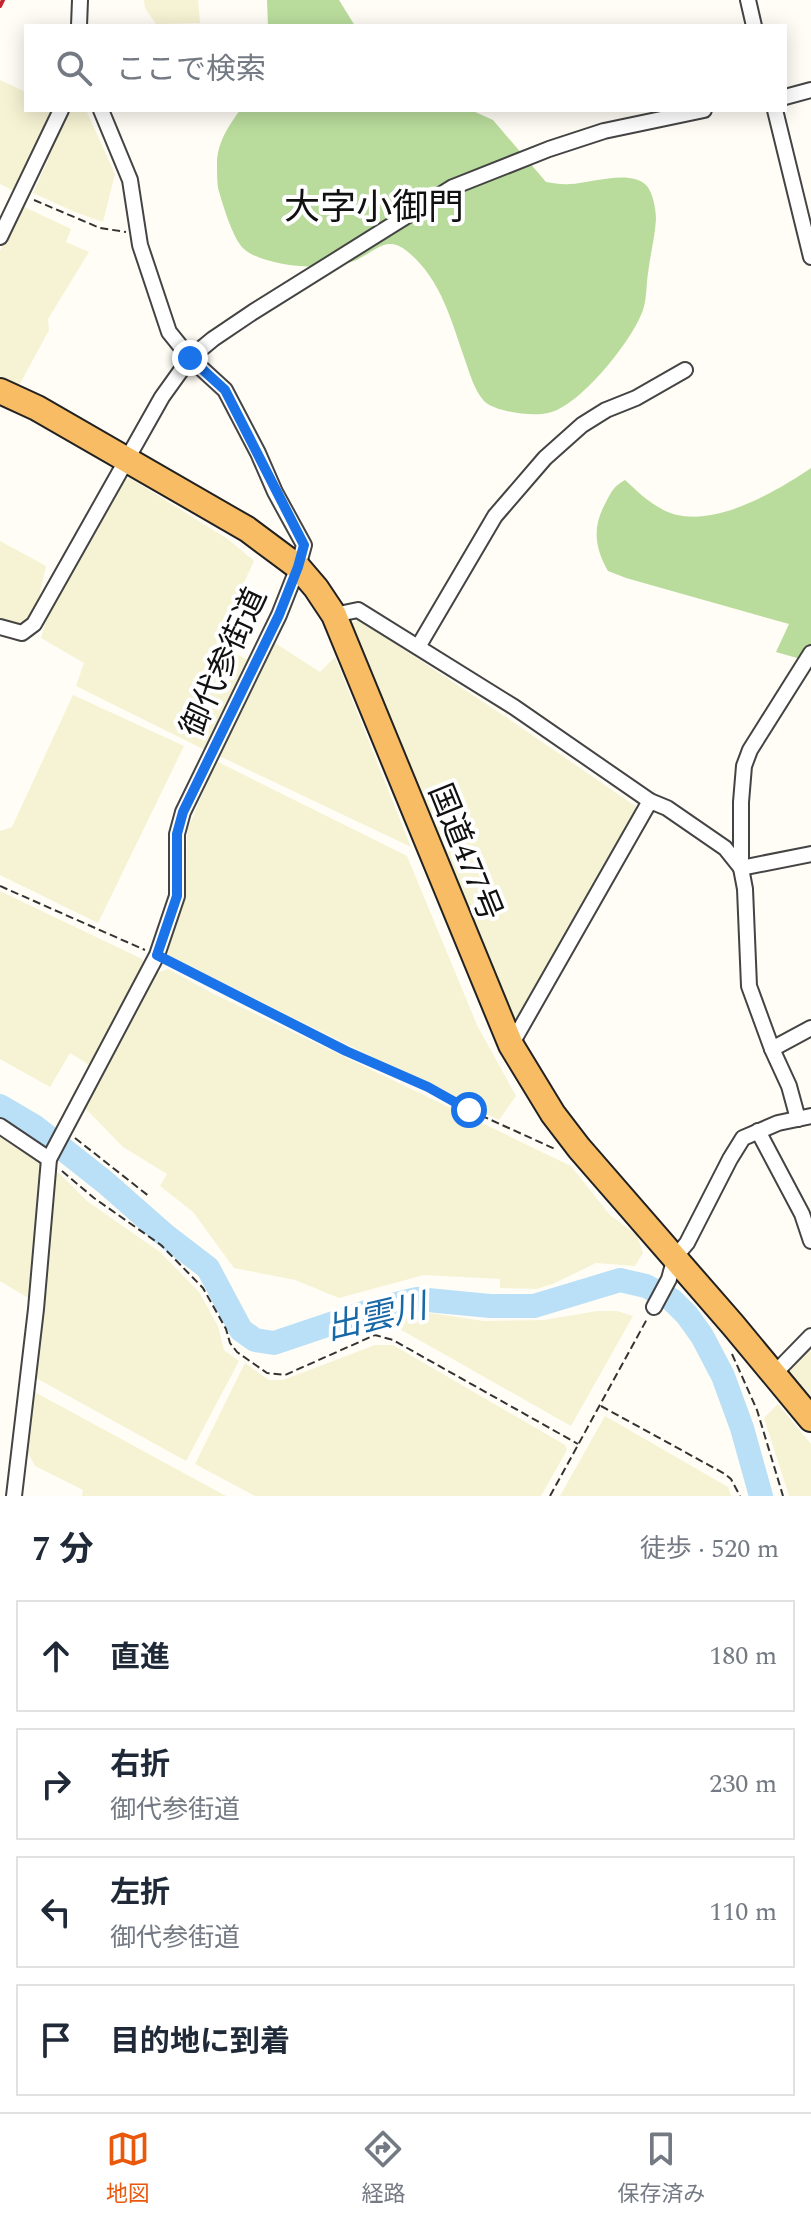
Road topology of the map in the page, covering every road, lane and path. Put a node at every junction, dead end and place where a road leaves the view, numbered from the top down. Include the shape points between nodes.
1 (80, 0) edge
2 (748, 0) edge
3 (79, 24) edge
4 (754, 24) edge
5 (811, 90) edge
6 (787, 96) edge
7 (60, 112) edge
8 (102, 112) edge
9 (694, 112) edge
10 (775, 112) edge
11 (20, 194) junction
12 (139, 235) junction
13 (0, 237) edge
14 (811, 257) edge
15 (190, 358) junction
16 (685, 370) dead end
17 (0, 391) edge
18 (126, 459) junction
19 (298, 567) junction
20 (334, 615) junction
21 (0, 627) edge
22 (418, 647) junction
23 (811, 653) edge
24 (650, 801) junction
25 (811, 854) edge
26 (741, 868) junction
27 (0, 886) edge
28 (157, 955) junction
29 (811, 1028) edge
30 (511, 1045) junction
31 (772, 1049) junction
32 (804, 1118) edge
33 (0, 1126) edge
34 (64, 1131) junction
35 (758, 1131) junction
36 (579, 1148) junction
37 (51, 1155) junction
38 (150, 1197) dead end
39 (811, 1241) edge
40 (672, 1268) junction
41 (654, 1307) joint
42 (811, 1336) edge
43 (739, 1367) dead end
44 (774, 1374) junction
45 (600, 1405) junction
46 (811, 1419) edge
47 (578, 1444) junction
48 (14, 1496) edge
49 (550, 1496) edge
50 (740, 1496) edge
51 (783, 1496) edge

1 - 3 street
2 - 4 street
5 - 6 street
7 - 11 street
8 - 12 street, 御代参街道 via 130,180
9 - 15 street via 604,131 453,187 253,312
10 - 14 street
11 - 12 path via 100,228
11 - 13 street
12 - 15 street, 御代参街道 via 169,332
15 - 18 street
15 - 19 street, 御代参街道 via 225,390 258,453 304,545
16 - 22 street via 582,425 545,458 495,516
17 - 18 highway, 国道477号
18 - 19 highway, 国道477号 via 247,529
18 - 21 street via 34,624 22,633
19 - 20 highway, 国道477号
19 - 28 street, 御代参街道 via 183,812 177,834 177,896
20 - 22 street via 358,610
20 - 30 highway, 国道477号
22 - 24 street
23 - 26 street via 744,766
24 - 26 street via 725,848
24 - 30 street
25 - 26 street
26 - 31 street via 749,986
27 - 28 path
28 - 34 street, 御代参街道
28 - 36 path via 469,1110 560,1151
29 - 31 street
30 - 36 highway, 国道477号
31 - 32 street
32 - 35 street
33 - 37 street
34 - 37 street, 御代参街道
34 - 38 path
35 - 39 street
35 - 40 street via 743,1138
36 - 40 highway, 国道477号
37 - 47 path via 94,1198 161,1245 203,1288 237,1352 267,1373 285,1375 375,1335 393,1340
37 - 48 street, 御代参街道
40 - 41 street
40 - 44 highway, 国道477号
41 - 45 path
42 - 44 street
43 - 51 path
44 - 46 highway, 国道477号
45 - 47 path
45 - 50 path via 725,1474
47 - 49 path

